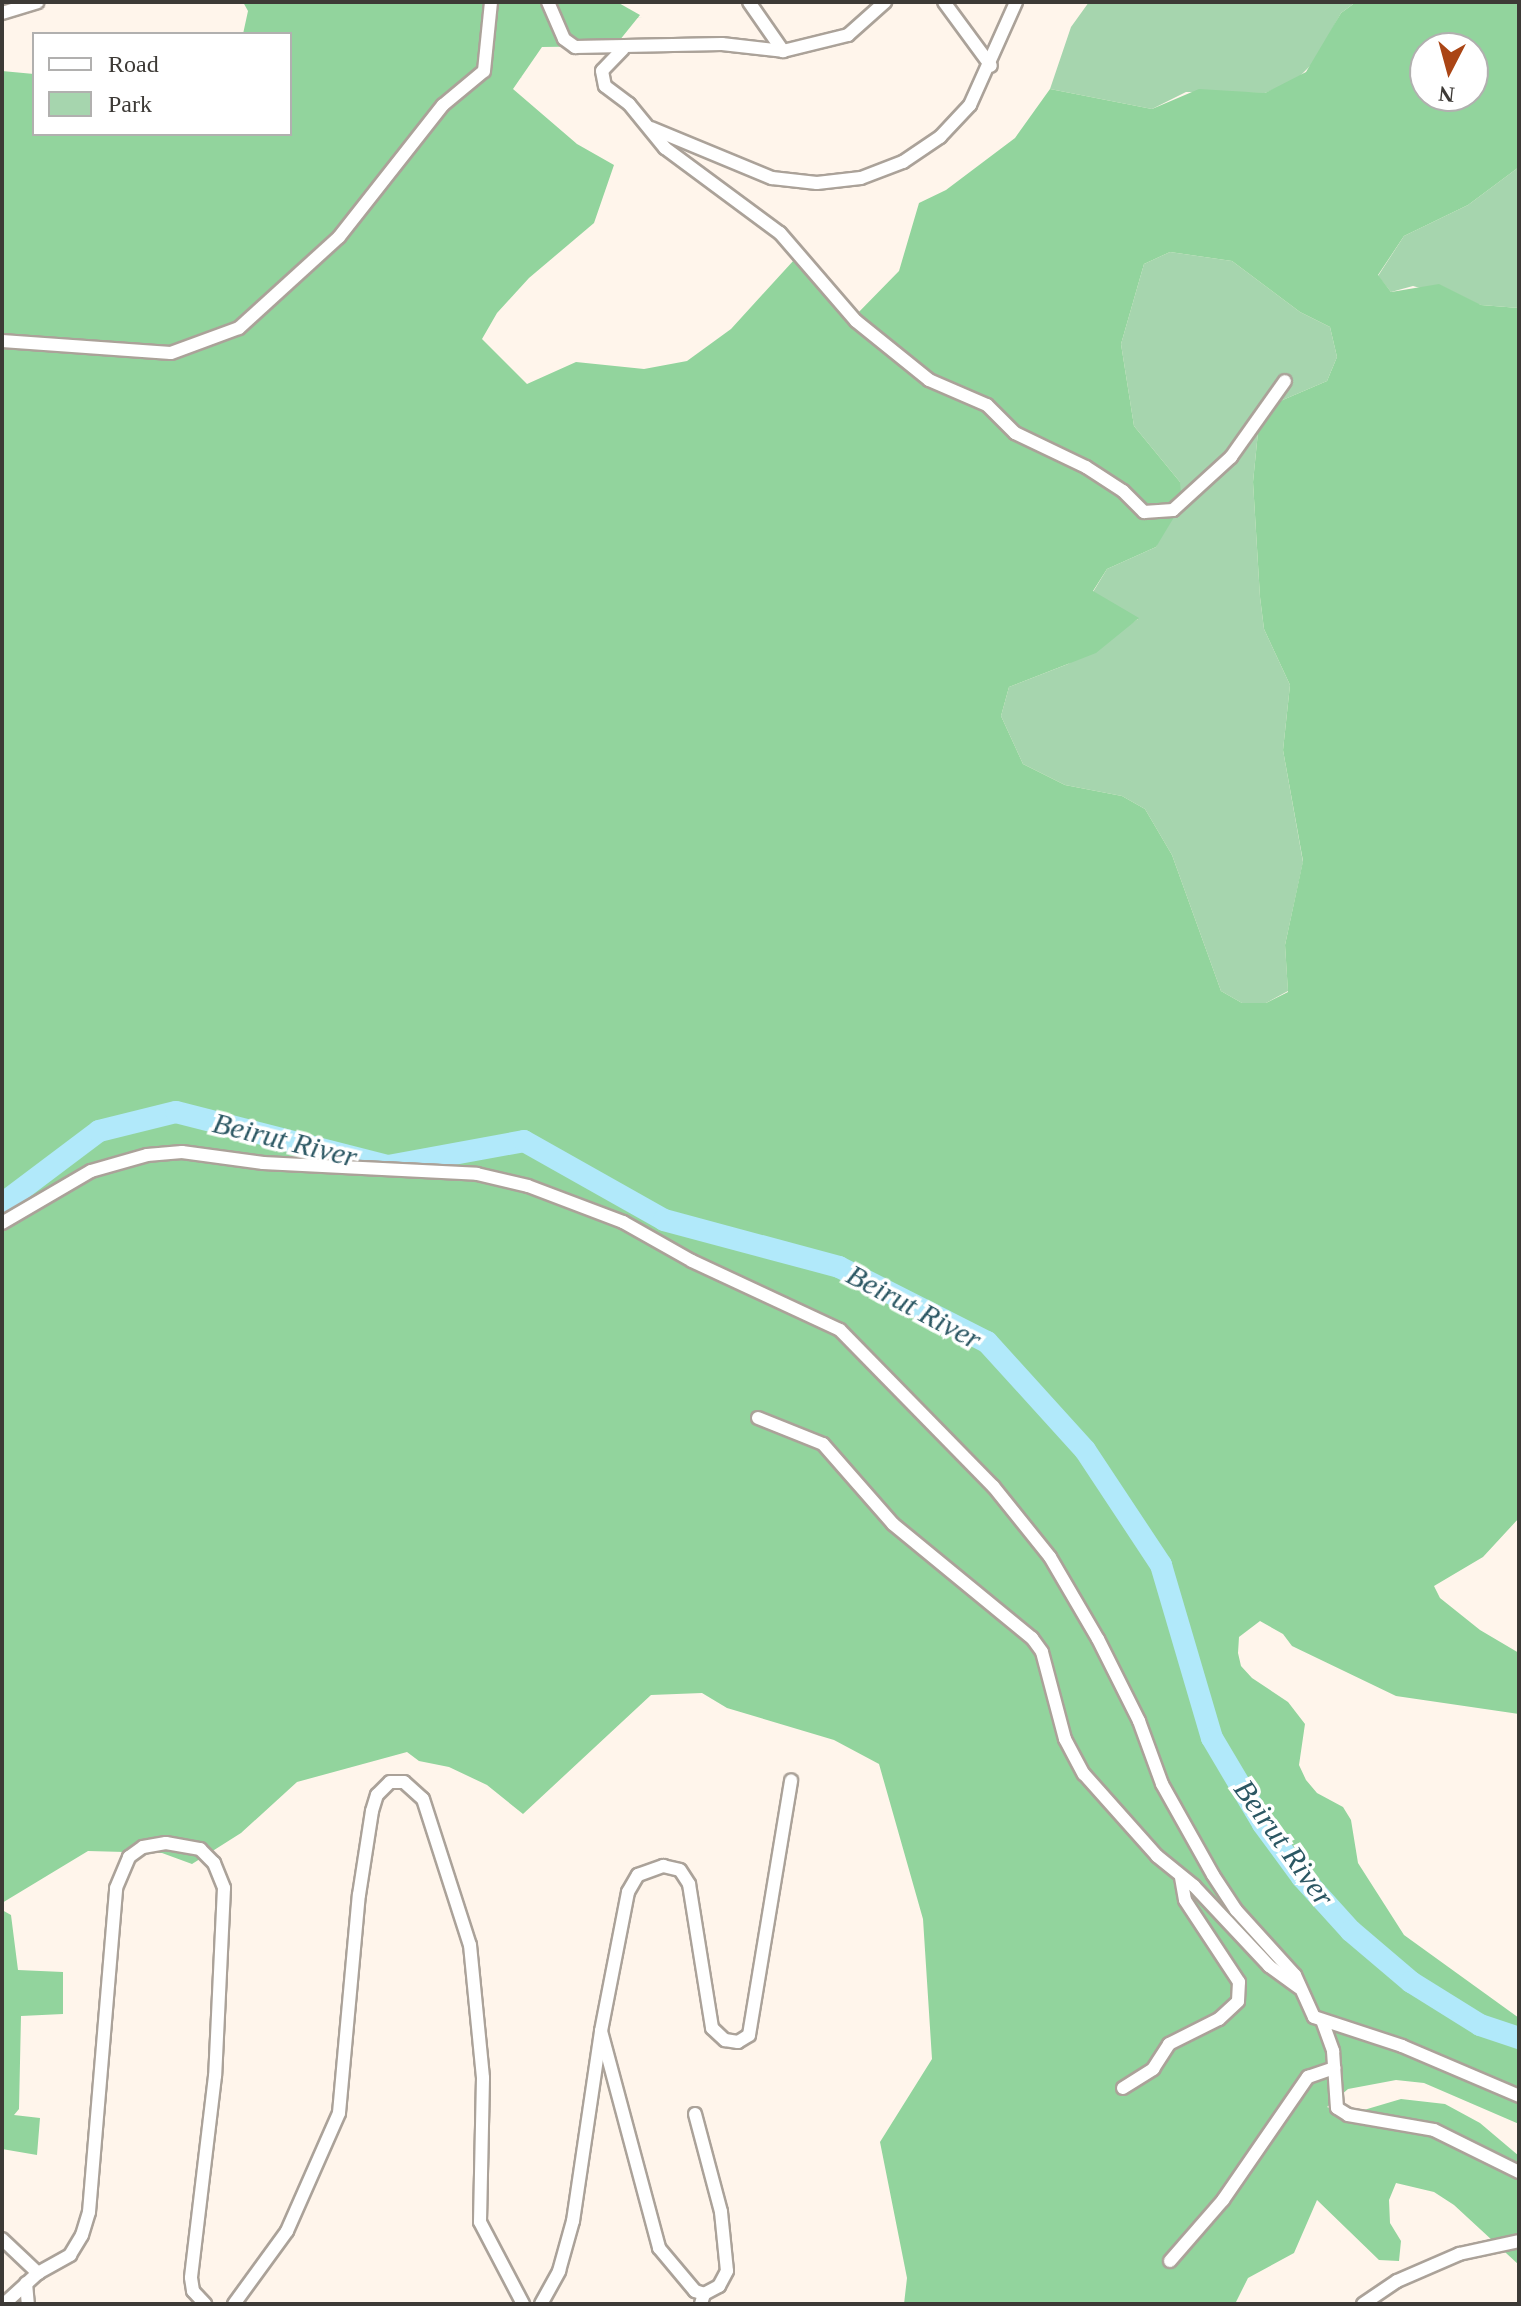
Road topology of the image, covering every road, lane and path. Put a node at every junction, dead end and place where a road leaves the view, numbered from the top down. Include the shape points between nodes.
1 (37, 2) edge
2 (491, 2) edge
3 (548, 2) edge
4 (749, 2) edge
5 (885, 2) edge
6 (944, 2) edge
7 (1016, 2) edge
8 (2, 13) edge
9 (623, 49) junction
10 (783, 51) junction
11 (991, 66) junction
12 (648, 127) junction
13 (2, 341) edge
14 (1285, 381) dead end
15 (2, 1223) edge
16 (758, 1418) dead end
17 (791, 1780) dead end
18 (1181, 1877) junction
19 (1301, 1990) junction
20 (1323, 2023) junction
21 (601, 2031) junction
22 (1334, 2068) junction
23 (1123, 2088) dead end
24 (1519, 2096) edge
25 (695, 2114) dead end
26 (1519, 2172) edge
27 (2, 2239) edge
28 (1519, 2241) edge
29 (1170, 2261) dead end
30 (38, 2273) junction
31 (26, 2283) junction
32 (703, 2299) edge
33 (4, 2304) edge
34 (28, 2304) edge
35 (205, 2304) edge
36 (234, 2304) edge
37 (523, 2304) edge
38 (541, 2304) edge
39 (1363, 2304) edge

1 - 8 street
2 - 13 street via 484,71 443,105 339,237 239,328 171,353
3 - 9 street via 564,39 575,47
4 - 10 street
5 - 10 street via 848,35
6 - 11 street
7 - 11 street
9 - 10 street via 722,44
9 - 12 street via 604,67 603,81
11 - 12 street via 970,105 940,137 903,162 861,178 817,183 772,178
12 - 14 street via 665,148 780,233 856,321 929,380 987,405 1015,433 1086,467 1144,512 1173,510 1231,457
15 - 19 street via 91,1171 147,1155 182,1152 263,1163 477,1174 528,1186 623,1222 692,1261 840,1330 993,1486 1050,1557 1098,1639 1139,1721 1162,1784 1213,1875 1236,1910 1295,1975
16 - 18 street via 823,1444 893,1524 1032,1638 1042,1652 1075,1761
17 - 21 street via 749,2035 738,2042 725,2040 712,2028 689,1884 680,1870 663,1866 638,1875 628,1892
18 - 19 street via 1269,1966
18 - 23 street via 1185,1900 1239,1982 1238,2001 1219,2019 1169,2044 1153,2069
19 - 20 street via 1314,2017
20 - 22 street
20 - 24 street via 1402,2046
21 - 32 street via 659,2248
21 - 38 street via 573,2221 559,2271
22 - 26 street via 1333,2096 1337,2108 1348,2115 1434,2130
22 - 29 street via 1308,2077 1223,2200
25 - 32 street via 721,2212 727,2271
27 - 30 street
28 - 39 street via 1459,2254 1397,2281
30 - 31 street
30 - 35 street via 70,2255 89,2212 121,1870 143,1847 184,1845 200,1849 214,1863 224,1888 215,2076 191,2278
31 - 33 street
31 - 34 street
36 - 37 street via 287,2231 339,2113 372,1811 377,1795 390,1782 404,1782 416,1789 427,1810 470,1945 483,2078 480,2222

